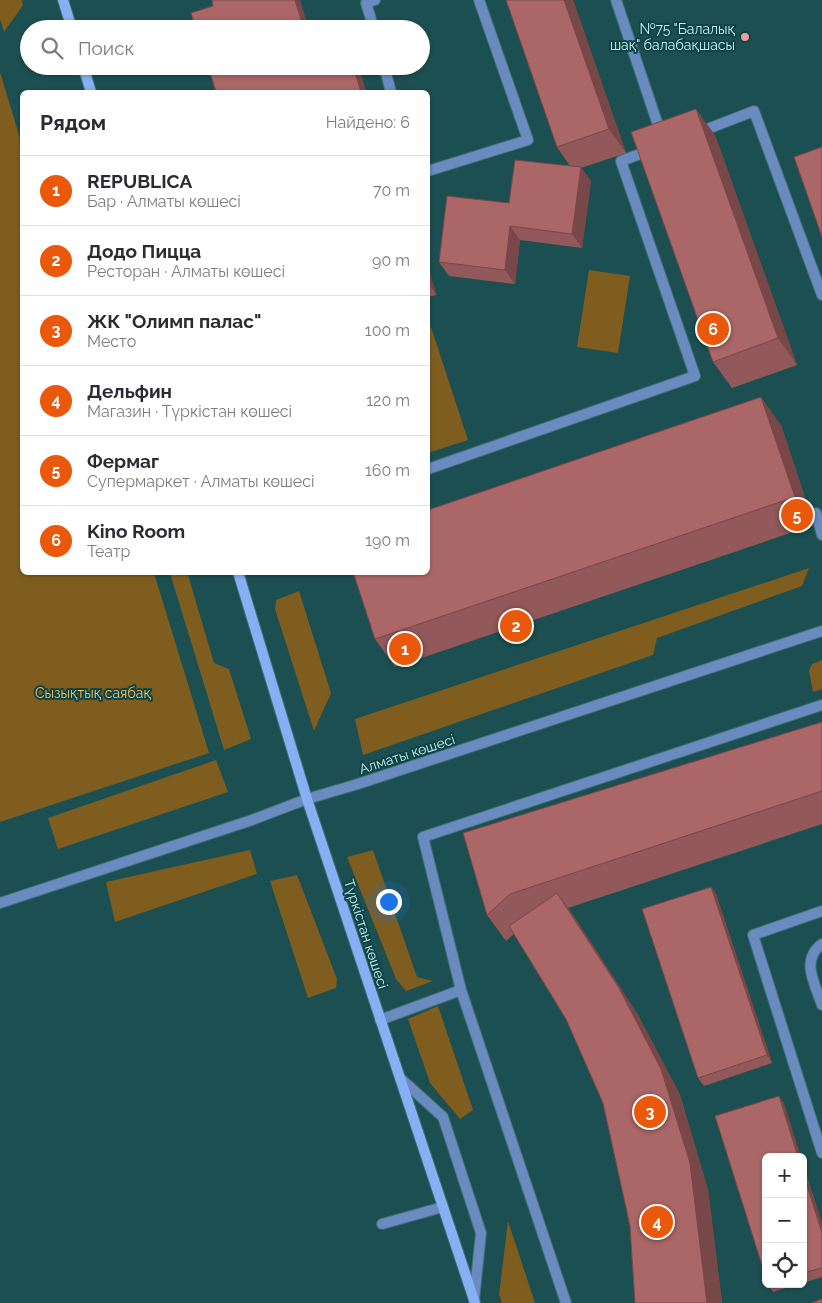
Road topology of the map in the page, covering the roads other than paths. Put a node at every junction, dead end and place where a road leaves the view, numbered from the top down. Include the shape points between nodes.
1 (63, 0) edge
2 (375, 0) edge
3 (479, 0) edge
4 (616, 0) edge
5 (69, 20) edge
6 (371, 20) edge
7 (86, 75) edge
8 (386, 75) edge
9 (90, 90) edge
10 (390, 90) edge
11 (691, 135) edge
12 (430, 170) edge
13 (822, 295) edge
14 (430, 468) edge
15 (816, 513) dead end
16 (822, 535) edge
17 (239, 575) edge
18 (822, 631) edge
19 (822, 705) edge
20 (307, 799) junction
21 (0, 903) edge
22 (822, 910) edge
23 (822, 944) edge
24 (461, 990) junction
25 (822, 1005) edge
26 (380, 1020) junction
27 (400, 1078) junction
28 (822, 1153) edge
29 (443, 1207) junction
30 (382, 1224) dead end
31 (474, 1302) edge
32 (566, 1303) edge

1 - 5 main road
2 - 6 street via 366,3
3 - 12 street via 528,140
4 - 14 street via 664,145 621,161 695,376
7 - 9 main road
8 - 10 street
11 - 13 street via 754,111
15 - 16 street
17 - 20 main road, Түркістан көшесі
18 - 20 street, Алматы көшесі
19 - 24 street via 423,837
20 - 21 street, Алматы көшесі
20 - 26 main road, Түркістан көшесі
22 - 28 street via 753,936
23 - 25 street via 815,949 810,967
24 - 26 street
24 - 32 street
26 - 27 main road, Түркістан көшесі
27 - 29 main road, Түркістан көшесі
27 - 31 street via 443,1117 481,1233
29 - 30 street
29 - 31 main road, Түркістан көшесі

